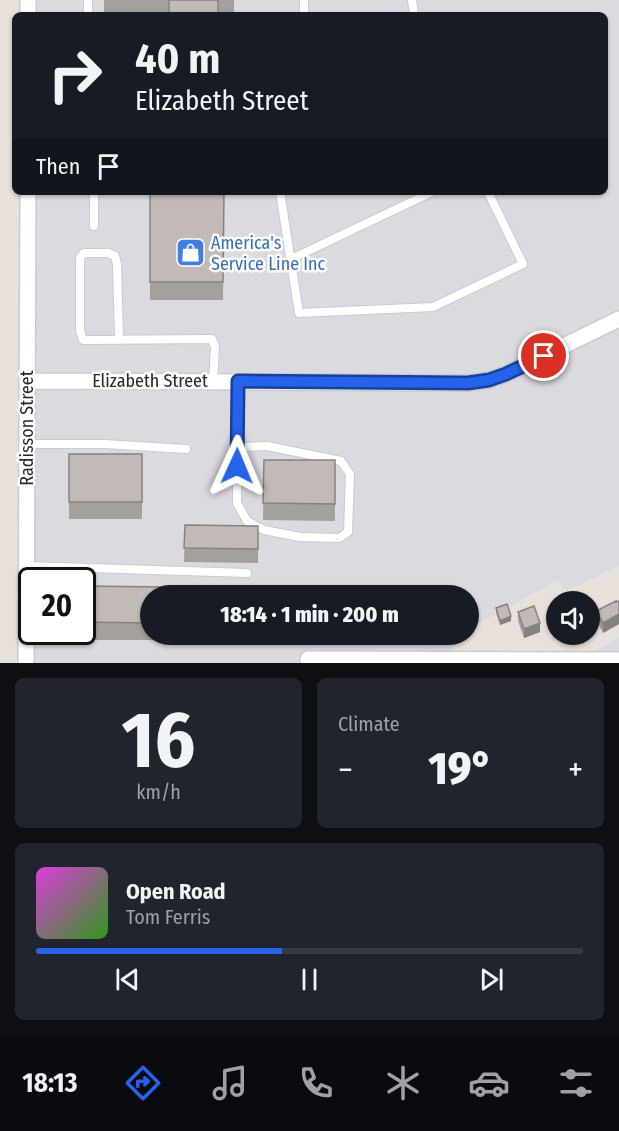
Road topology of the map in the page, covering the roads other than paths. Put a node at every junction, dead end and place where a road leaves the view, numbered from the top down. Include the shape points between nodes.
1 (28, 195) edge
2 (94, 195) edge
3 (280, 195) edge
4 (426, 195) edge
5 (490, 195) edge
6 (94, 226) dead end
7 (291, 259) junction
8 (619, 319) edge
9 (119, 339) junction
10 (27, 381) junction
11 (213, 381) junction
12 (238, 381) junction
13 (27, 444) junction
14 (238, 447) junction
15 (186, 449) dead end
16 (27, 566) junction
17 (247, 573) dead end
18 (619, 660) edge
19 (308, 661) edge
20 (542, 661) edge
21 (26, 663) edge

1 - 10 street, Radisson Street
2 - 6 lane
3 - 7 lane
4 - 7 lane
5 - 7 lane via 524,264 433,307 299,313
8 - 12 street, Elizabeth Street via 489,380
9 - 9 lane via 83,340 80,258 84,253 114,256
9 - 11 lane via 212,339
10 - 11 street, Elizabeth Street
10 - 13 street, Radisson Street
11 - 12 street, Elizabeth Street
12 - 14 lane
13 - 15 lane
13 - 16 street, Radisson Street
14 - 14 lane via 237,503 247,521 264,530 300,537 339,538 348,532 350,474 341,460 267,446
16 - 17 lane
16 - 21 street, Radisson Street
18 - 20 street
19 - 20 street

